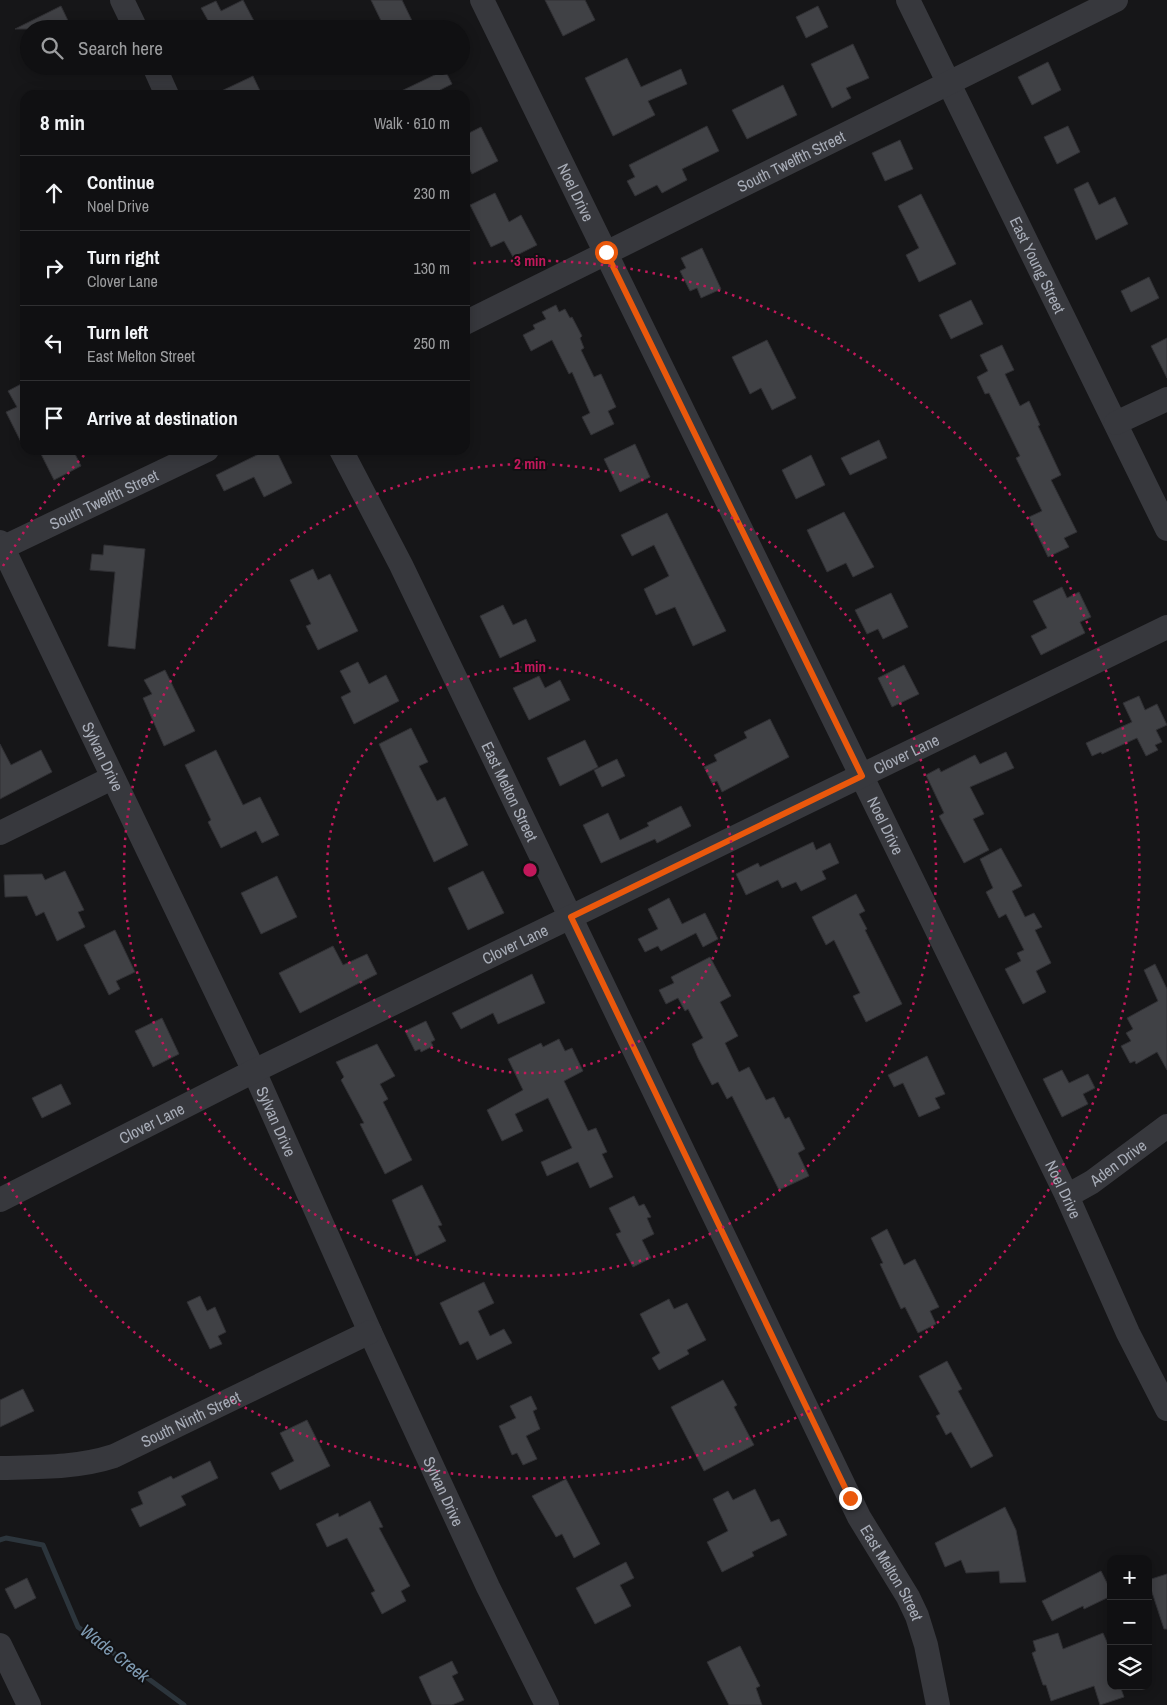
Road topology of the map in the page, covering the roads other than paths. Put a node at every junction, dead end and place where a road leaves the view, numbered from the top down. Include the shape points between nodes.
1 (122, 0) edge
2 (482, 0) edge
3 (908, 0) edge
4 (1116, 0) edge
5 (132, 20) edge
6 (158, 75) edge
7 (948, 82) junction
8 (165, 90) edge
9 (606, 252) junction
10 (470, 320) edge
11 (1167, 399) edge
12 (1116, 423) junction
13 (196, 455) edge
14 (343, 455) edge
15 (1167, 529) edge
16 (1, 546) edge
17 (1167, 627) edge
18 (862, 776) junction
19 (112, 778) junction
20 (0, 833) edge
21 (571, 917) junction
22 (254, 1071) junction
23 (1167, 1126) edge
24 (1067, 1196) junction
25 (0, 1200) edge
26 (370, 1332) junction
27 (1167, 1409) edge
28 (0, 1468) edge
29 (0, 1645) edge
30 (29, 1705) edge
31 (547, 1705) edge
32 (938, 1705) edge

1 - 5 street
2 - 9 street, Noel Drive
3 - 7 street, East Young Street
4 - 7 street, South Twelfth Street
6 - 8 street
7 - 9 street, South Twelfth Street
7 - 12 street, East Young Street
9 - 10 street, South Twelfth Street
9 - 18 street, Noel Drive
11 - 12 street
12 - 15 street, East Young Street
13 - 16 street, South Twelfth Street
14 - 21 street, East Melton Street via 401,565
16 - 19 street, Sylvan Drive
17 - 18 street, Clover Lane
18 - 21 street, Clover Lane
18 - 24 street, Noel Drive
19 - 20 street
19 - 22 street, Sylvan Drive
21 - 22 street, Clover Lane
21 - 32 street, East Melton Street via 859,1517 913,1606 924,1635
22 - 25 street, Clover Lane
22 - 26 street, Sylvan Drive
23 - 24 street, Aden Drive via 1092,1182
24 - 27 street, Noel Drive via 1120,1317
26 - 28 street, South Ninth Street via 114,1456 72,1465
26 - 31 street, Sylvan Drive via 488,1587
29 - 30 street

